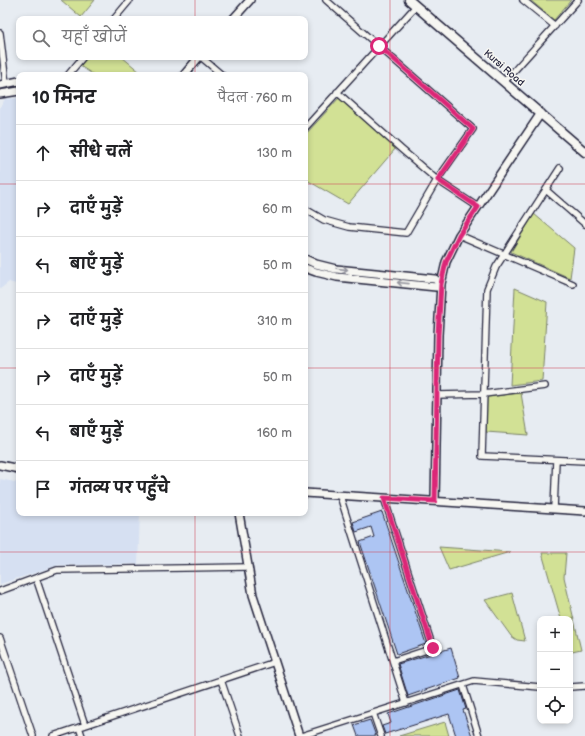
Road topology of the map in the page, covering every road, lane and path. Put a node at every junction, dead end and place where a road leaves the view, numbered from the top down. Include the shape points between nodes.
1 (130, 0) edge
2 (250, 0) edge
3 (326, 0) edge
4 (409, 0) edge
5 (522, 0) edge
6 (578, 0) edge
7 (416, 6) junction
8 (117, 16) edge
9 (236, 16) edge
10 (554, 26) junction
11 (0, 34) edge
12 (379, 46) junction
13 (80, 60) edge
14 (197, 60) edge
15 (204, 60) edge
16 (70, 72) edge
17 (187, 72) edge
18 (218, 72) edge
19 (16, 82) edge
20 (504, 82) junction
21 (3, 84) edge
22 (16, 92) edge
23 (338, 92) junction
24 (0, 94) edge
25 (541, 113) junction
26 (308, 125) edge
27 (585, 152) edge
28 (560, 168) dead end
29 (438, 180) junction
30 (546, 190) junction
31 (478, 207) junction
32 (308, 211) edge
33 (585, 224) edge
34 (459, 235) junction
35 (504, 254) junction
36 (308, 260) edge
37 (308, 269) edge
38 (441, 284) junction
39 (573, 284) dead end
40 (545, 386) dead end
41 (484, 394) junction
42 (437, 395) junction
43 (556, 460) junction
44 (585, 461) edge
45 (0, 465) edge
46 (16, 468) edge
47 (308, 494) edge
48 (340, 496) junction
49 (384, 498) junction
50 (435, 501) junction
51 (554, 509) junction
52 (585, 511) edge
53 (240, 516) edge
54 (248, 567) junction
55 (36, 578) junction
56 (0, 590) edge
57 (0, 638) edge
58 (275, 662) junction
59 (393, 662) junction
60 (221, 680) junction
61 (463, 685) junction
62 (585, 686) edge
63 (537, 687) edge
64 (573, 687) edge
65 (406, 703) junction
66 (374, 713) junction
67 (86, 725) junction
68 (79, 727) junction
69 (33, 736) edge
70 (53, 736) edge
71 (82, 736) edge
72 (240, 736) edge
73 (300, 736) edge
74 (381, 736) edge
75 (479, 736) edge

1 - 8 street
2 - 9 street
3 - 12 street
4 - 7 main road, Kursi Road
5 - 10 street
6 - 10 street
7 - 12 street
7 - 20 main road, Kursi Road
10 - 20 street
11 - 21 street
12 - 23 street
12 - 29 street via 473,129
13 - 16 street
14 - 17 street
15 - 18 street
19 - 21 street
20 - 25 main road, Kursi Road
22 - 24 street
23 - 26 street
23 - 29 street
25 - 27 main road, Kursi Road
25 - 31 street
28 - 30 street
29 - 31 street
29 - 32 street via 406,233 349,227 324,220
30 - 33 street
30 - 35 street
31 - 34 street
34 - 35 street
34 - 38 street via 446,262
35 - 39 street
35 - 41 street via 487,289
36 -> 38 street via 336,269 435,279
38 -> 37 street via 436,287 337,277
38 - 42 street
40 - 41 street
41 - 42 street
41 - 43 street via 482,456
42 - 50 street
43 - 44 street
43 - 51 street
45 - 46 street
47 - 48 street
48 - 49 street
48 - 59 street
49 - 50 street
49 - 59 street via 433,648
50 - 51 street
51 - 52 street
53 - 54 street
54 - 55 street via 57,570
54 - 58 street via 253,595
55 - 56 street
55 - 67 street
57 - 69 street
58 - 60 street
58 - 73 street
59 - 65 street
60 - 67 street
60 - 72 street
61 - 63 street via 474,681
61 - 65 street
61 - 75 street
62 - 64 street
65 - 66 street
66 - 73 street
66 - 74 street
67 - 68 street
68 - 70 street
68 - 71 street

